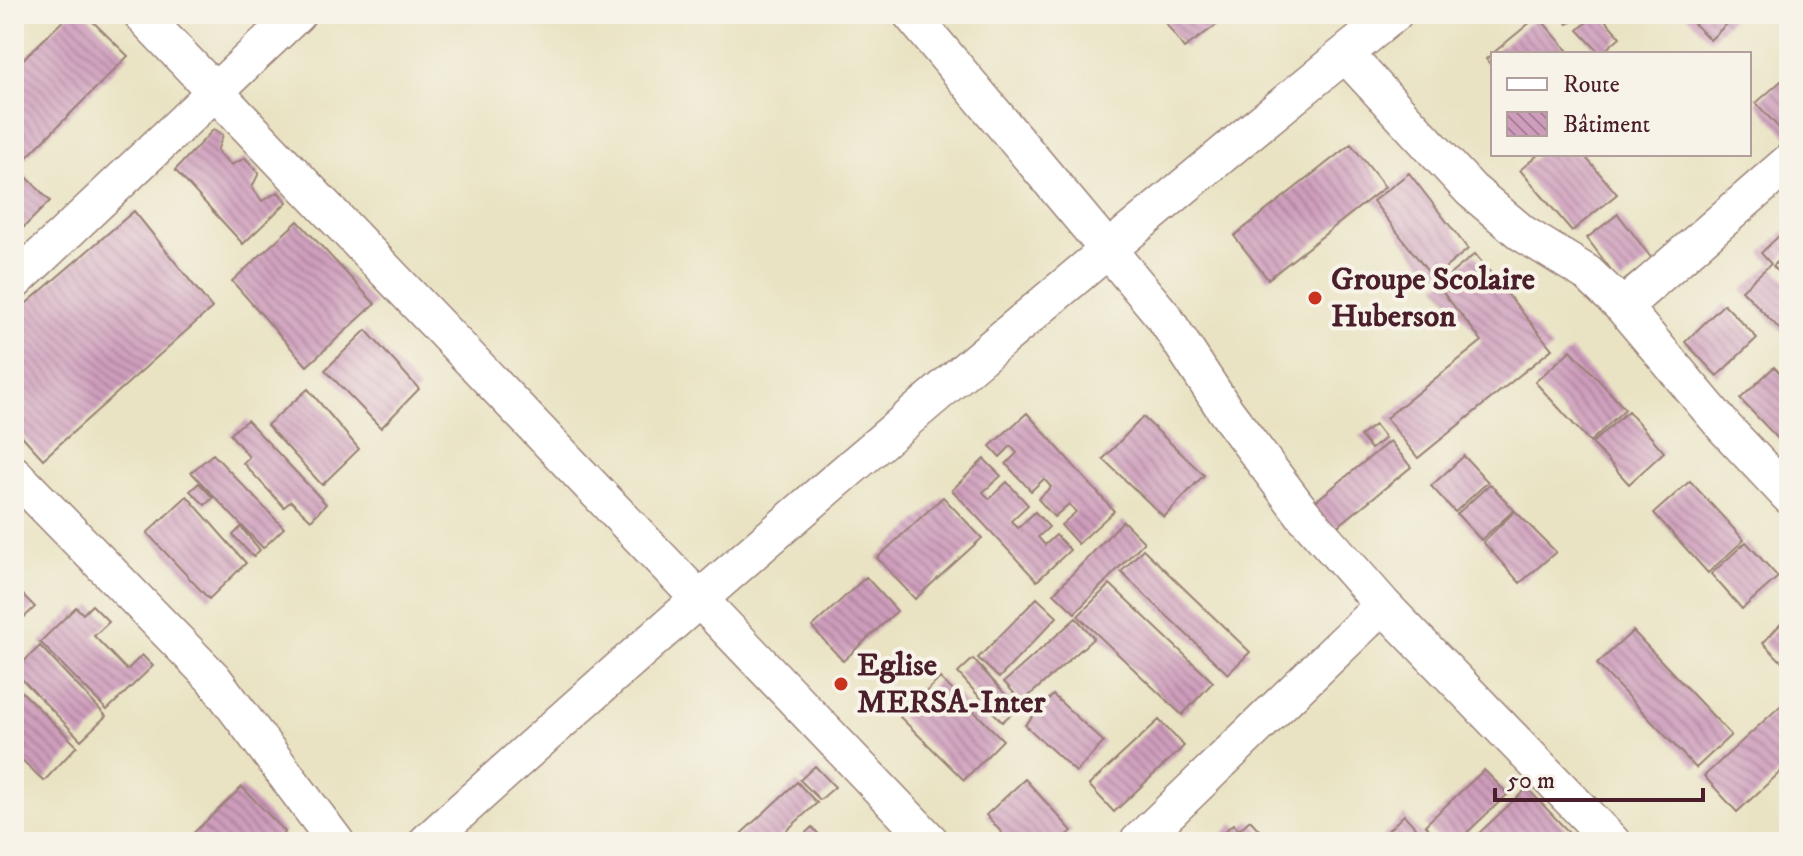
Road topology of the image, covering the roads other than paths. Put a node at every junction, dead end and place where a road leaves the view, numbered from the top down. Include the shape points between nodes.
1 (141, 14) edge
2 (297, 14) edge
3 (911, 14) edge
4 (1394, 14) edge
5 (1345, 54) junction
6 (216, 92) junction
7 (1789, 162) edge
8 (1108, 247) junction
9 (14, 282) edge
10 (1623, 307) junction
11 (14, 474) edge
12 (1789, 496) edge
13 (698, 599) junction
14 (1383, 605) junction
15 (336, 842) edge
16 (427, 842) edge
17 (931, 842) edge
18 (1138, 842) edge
19 (1612, 842) edge

1 - 6 street
2 - 6 street
3 - 8 street
4 - 5 street
5 - 8 street
5 - 10 street via 1471,190 1522,233 1587,273
6 - 9 street
6 - 13 street
7 - 10 street
8 - 13 street
8 - 14 street via 1303,514
10 - 12 street
11 - 15 street via 213,678
13 - 16 street
13 - 17 street
14 - 18 street
14 - 19 street

